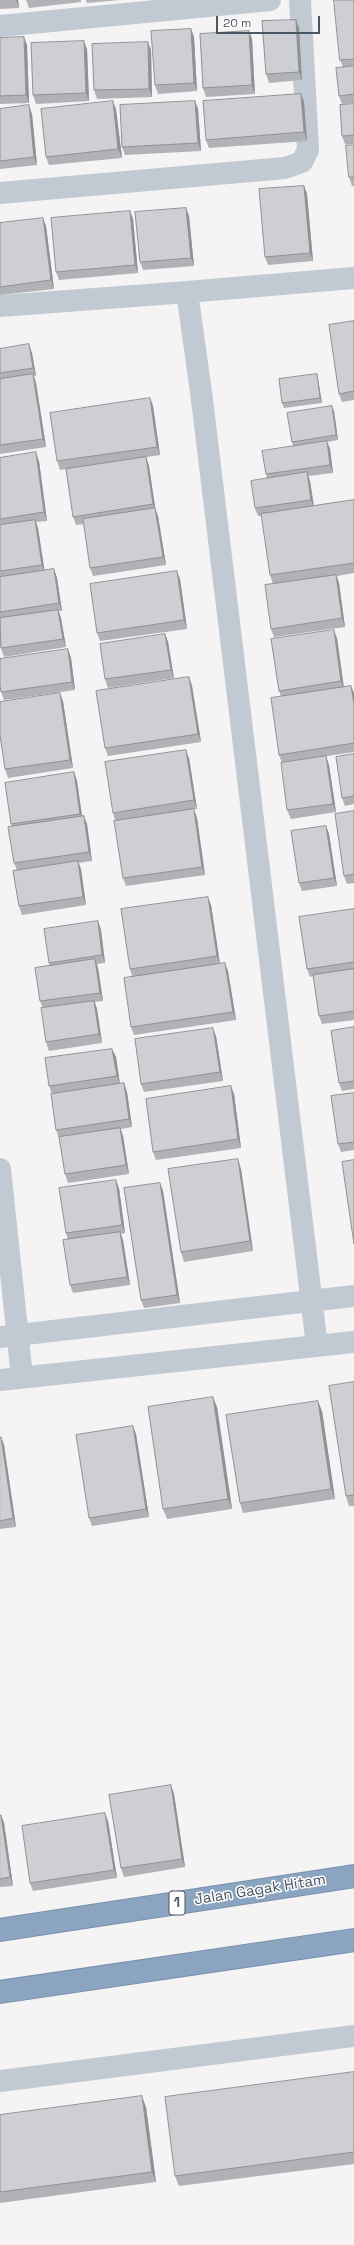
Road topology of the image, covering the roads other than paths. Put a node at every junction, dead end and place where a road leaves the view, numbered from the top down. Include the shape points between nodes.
1 (270, 0) edge
2 (300, 0) edge
3 (0, 26) edge
4 (0, 192) edge
5 (354, 278) edge
6 (187, 292) junction
7 (0, 306) edge
8 (0, 1169) edge
9 (354, 1296) edge
10 (311, 1301) junction
11 (9, 1336) edge
12 (354, 1342) edge
13 (317, 1346) junction
14 (22, 1377) junction
15 (0, 1380) edge
16 (354, 1876) edge
17 (0, 1930) edge
18 (354, 1940) edge
19 (0, 1992) edge
20 (354, 2036) edge
21 (0, 2081) edge

1 - 3 street
2 - 4 street via 308,150 302,162 285,168
5 - 6 street
6 - 7 street
6 - 10 street
8 - 11 street
9 - 10 street
10 - 11 street
10 - 13 street
11 - 14 street
12 - 13 street
13 - 14 street
14 - 15 street
16 - 17 highway, Jalan Gagak Hitam / 1
18 - 19 highway
20 - 21 street

